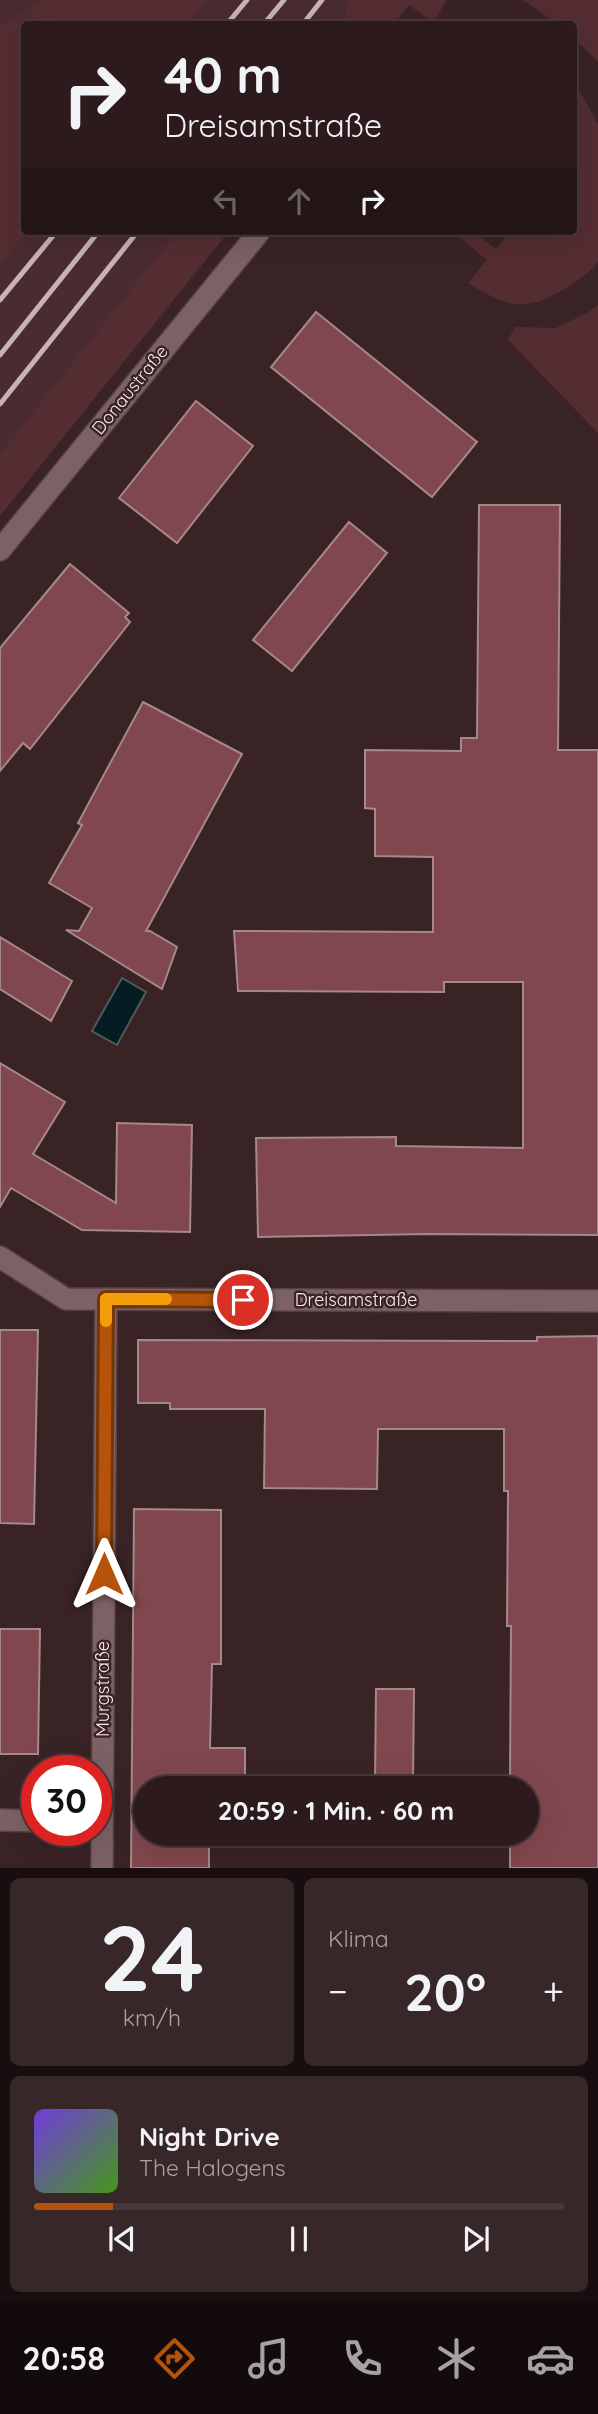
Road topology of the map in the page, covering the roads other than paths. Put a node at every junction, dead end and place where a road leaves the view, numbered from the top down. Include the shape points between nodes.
1 (257, 235) edge
2 (0, 550) edge
3 (0, 1257) edge
4 (106, 1299) junction
5 (598, 1301) edge
6 (100, 1755) edge
7 (0, 1820) edge
8 (21, 1821) edge
9 (101, 1846) edge
10 (102, 1868) edge

1 - 2 street, Donaustraße
3 - 4 street, Dreisamstraße via 66,1299
4 - 5 street, Dreisamstraße
4 - 6 street, Murgstraße
7 - 8 street
9 - 10 street, Murgstraße

